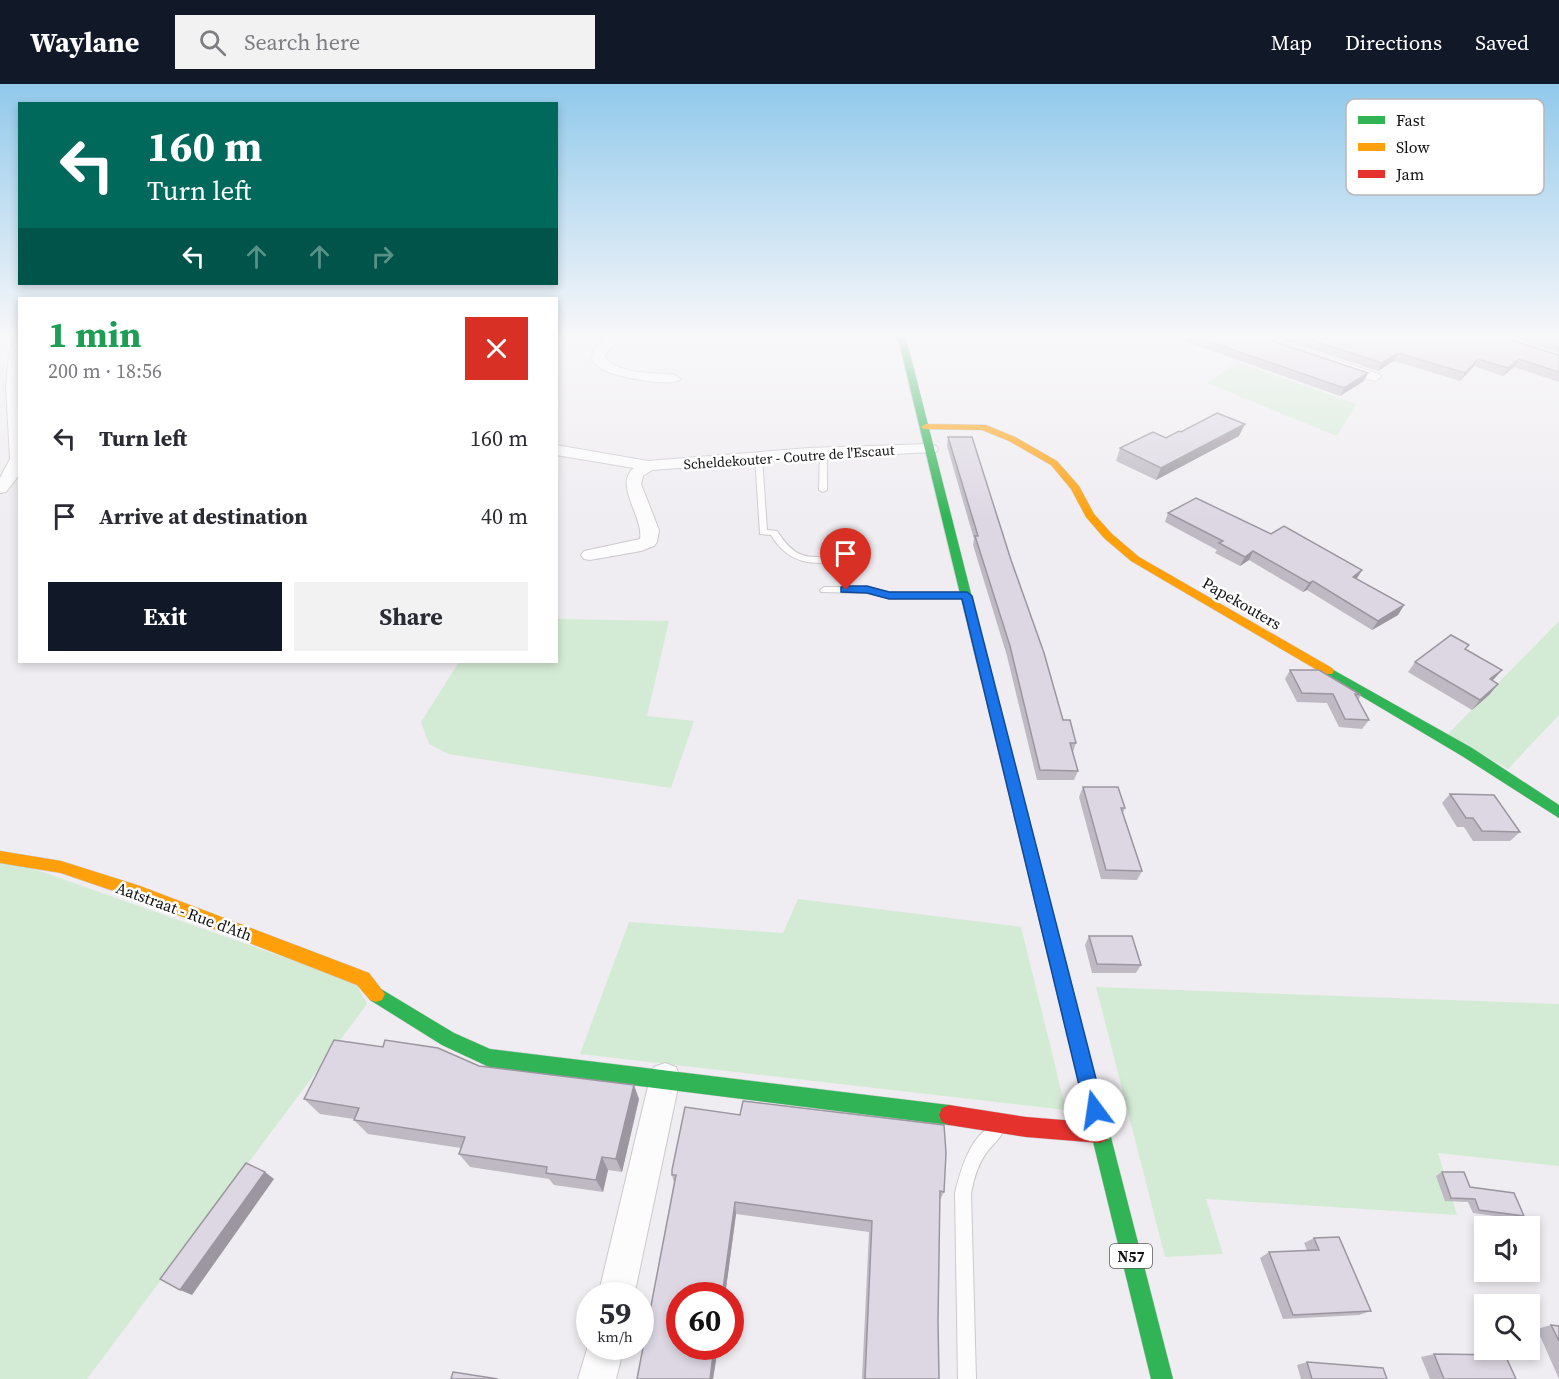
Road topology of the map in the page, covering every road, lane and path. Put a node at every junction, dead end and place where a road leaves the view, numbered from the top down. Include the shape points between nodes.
1 (11, 398) edge
2 (918, 398) edge
3 (17, 413) edge
4 (926, 427) junction
5 (930, 448) junction
6 (823, 453) junction
7 (560, 456) edge
8 (758, 458) junction
9 (648, 466) junction
10 (0, 488) edge
11 (823, 490) dead end
12 (590, 555) dead end
13 (843, 558) dead end
14 (824, 590) dead end
15 (967, 596) junction
16 (1559, 812) edge
17 (0, 857) edge
18 (665, 1078) junction
19 (1004, 1123) junction
20 (1100, 1133) junction
21 (619, 1282) edge
22 (602, 1360) edge
23 (597, 1379) edge
24 (967, 1379) edge
25 (1162, 1379) edge

1 - 3 street
2 - 4 street, N57
3 - 10 street via 18,459
4 - 5 street, N57
4 - 16 street, Papekouters via 983,427 1054,463 1075,488 1090,515 1135,559 1467,753
5 - 6 street, Scheldekouter - Coutre de l'Escaut
5 - 15 street, N57
6 - 8 street, Scheldekouter - Coutre de l'Escaut
6 - 11 lane
7 - 9 street, Scheldekouter - Coutre de l'Escaut
8 - 9 street, Scheldekouter - Coutre de l'Escaut
8 - 13 lane via 763,532 774,533 785,552 795,557
9 - 12 street via 636,474 633,484 650,530 648,542
14 - 15 lane
15 - 20 street, N57
17 - 18 street, Aatstraat - Rue d'Ath via 61,867 140,893 363,979 378,996 448,1039 489,1058
18 - 19 street
18 - 21 street
19 - 20 street
19 - 24 lane via 969,1164 963,1192
20 - 25 street, N57
22 - 23 street

